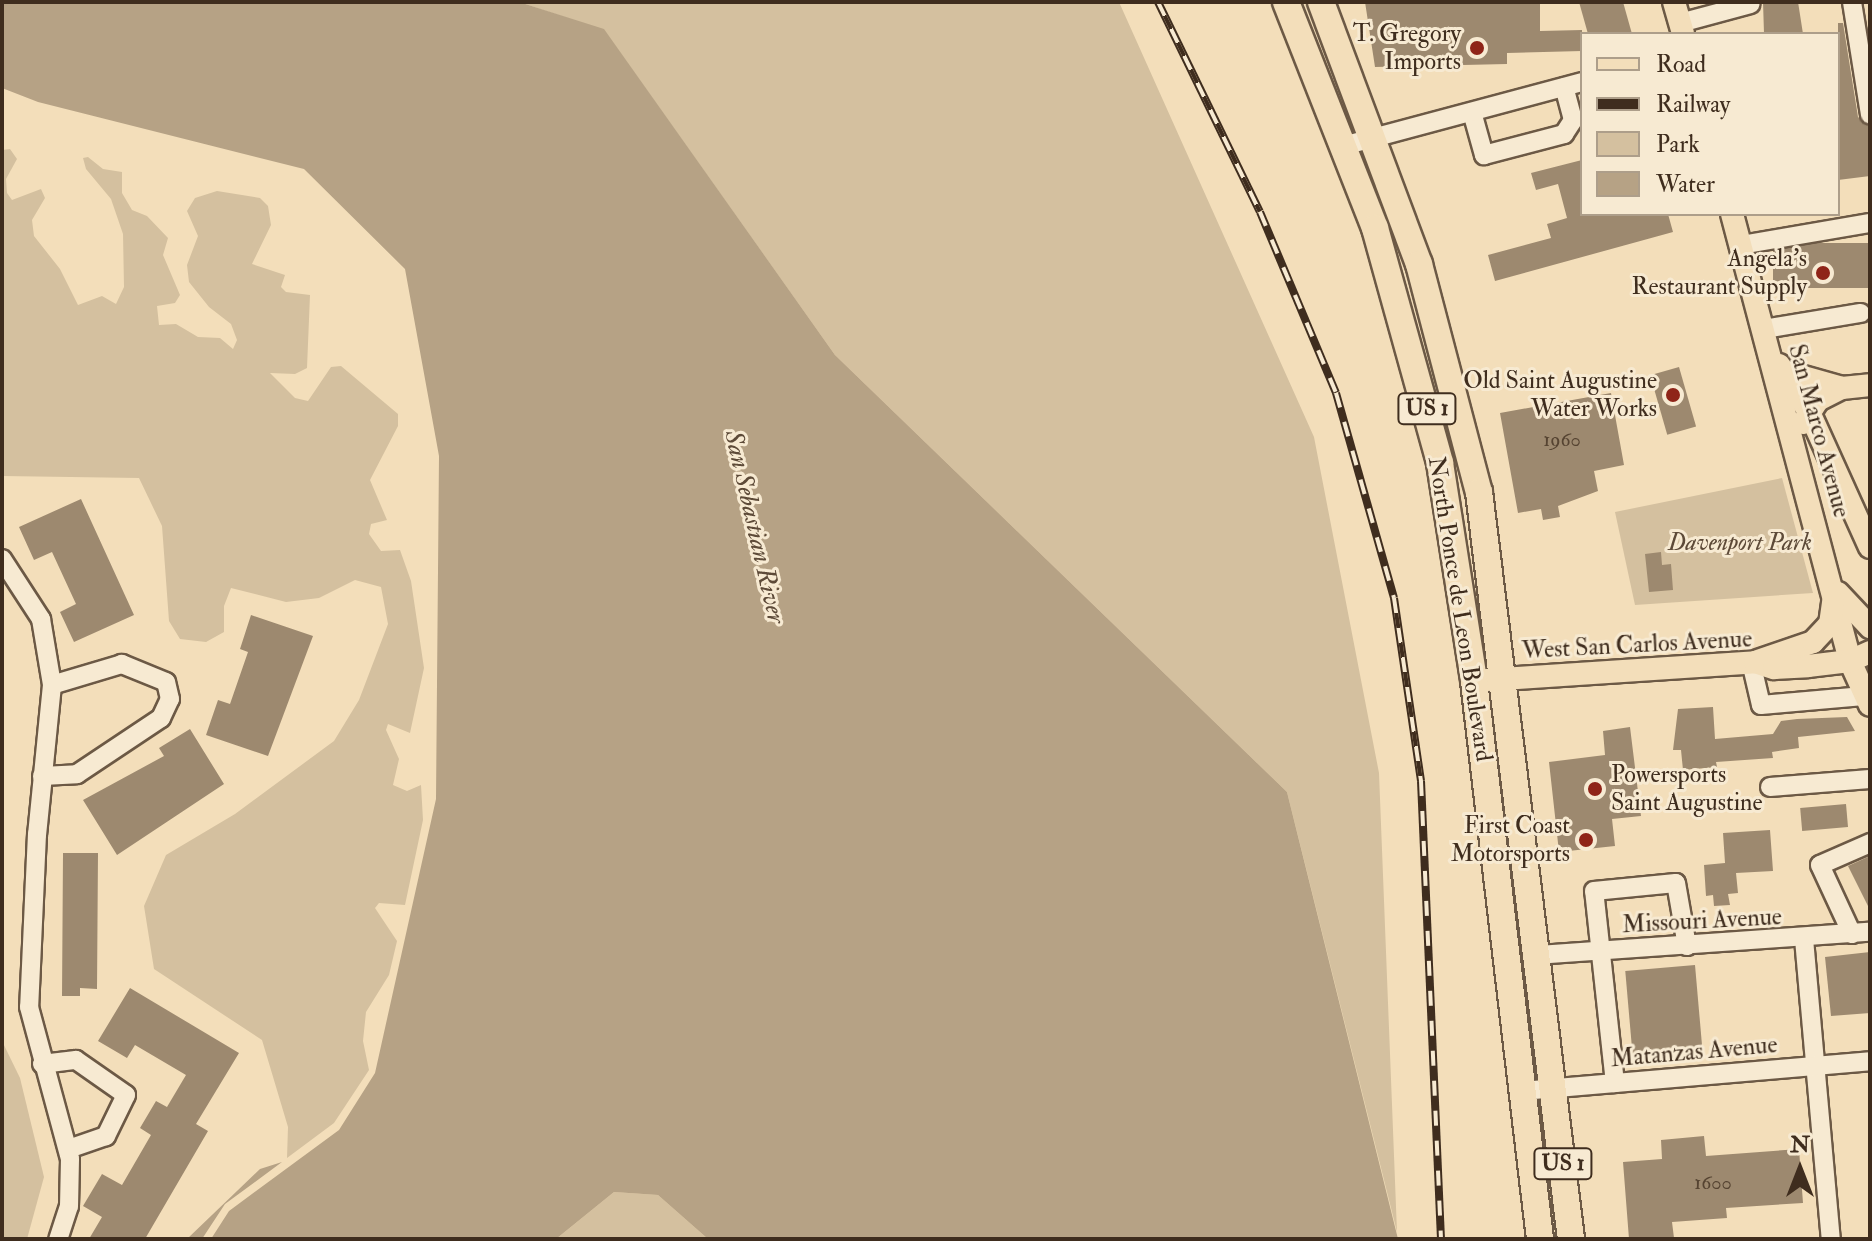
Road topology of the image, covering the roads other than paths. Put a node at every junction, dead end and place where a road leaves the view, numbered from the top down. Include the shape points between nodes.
1 (1286, 2) edge
2 (1321, 2) edge
3 (1852, 2) edge
4 (1751, 4) dead end
5 (1679, 20) edge
6 (1573, 85) edge
7 (1472, 112) junction
8 (1870, 115) edge
9 (1374, 137) junction
10 (1343, 146) junction
11 (1733, 216) edge
12 (1814, 223) edge
13 (1870, 223) edge
14 (1741, 245) junction
15 (1861, 313) dead end
16 (1764, 329) junction
17 (1779, 366) junction
18 (1870, 385) edge
19 (1842, 388) junction
20 (1809, 412) junction
21 (1797, 451) junction
22 (1870, 547) edge
23 (2, 559) edge
24 (1835, 589) junction
25 (1870, 627) edge
26 (1860, 657) edge
27 (1753, 662) junction
28 (1505, 678) junction
29 (1474, 681) junction
30 (52, 685) junction
31 (1867, 701) edge
32 (42, 776) junction
33 (1870, 779) edge
34 (1770, 787) dead end
35 (1870, 843) edge
36 (1861, 933) edge
37 (1804, 939) junction
38 (1687, 946) junction
39 (1600, 951) junction
40 (1537, 955) junction
41 (1870, 1061) edge
42 (42, 1064) junction
43 (1816, 1066) junction
44 (1615, 1083) junction
45 (1554, 1088) junction
46 (1522, 1091) junction
47 (69, 1149) junction
48 (58, 1239) edge
49 (1540, 1239) edge
50 (1571, 1239) edge
51 (1831, 1239) edge

1 - 10 highway, North Ponce de Leon Boulevard / US 1
2 - 9 highway, North Ponce de Leon Boulevard / US 1
3 - 8 street
4 - 5 street
6 - 7 street
6 - 7 street via 1573,120 1564,134 1484,155
7 - 9 street
9 - 10 street
9 - 28 highway, North Ponce de Leon Boulevard / US 1 via 1453,378 1479,492
10 - 29 highway, North Ponce de Leon Boulevard / US 1 via 1375,228 1423,391 1449,506
11 - 14 main road, San Marco Avenue
12 - 13 street
12 - 14 street
14 - 16 main road, San Marco Avenue
15 - 16 street
16 - 17 main road, San Marco Avenue
17 - 19 main road
17 - 20 main road
17 - 21 main road, San Marco Avenue
18 - 19 main road
19 - 20 main road via 1818,400
20 - 21 main road
20 - 22 main road
21 - 24 main road, San Marco Avenue
23 - 30 street via 41,619
24 - 25 main road
24 - 26 main road, San Marco Avenue
24 - 27 main road via 1823,634
26 - 27 main road, West San Carlos Avenue via 1774,668
26 - 31 main road, San Marco Avenue
27 - 28 main road, West San Carlos Avenue
27 - 31 street via 1761,705
28 - 29 main road, West San Carlos Avenue
28 - 40 highway, North Ponce de Leon Boulevard / US 1
29 - 46 highway, North Ponce de Leon Boulevard / US 1
30 - 32 street
30 - 32 street via 122,664 166,682 170,699 161,718 77,774
32 - 42 street via 29,1007
33 - 34 street
35 - 36 street via 1820,865
36 - 37 street, Missouri Avenue
37 - 38 street, Missouri Avenue
37 - 43 street
38 - 39 street, Missouri Avenue
38 - 39 street via 1676,883 1594,891
39 - 40 street, Missouri Avenue
39 - 44 street
40 - 45 highway, North Ponce de Leon Boulevard / US 1
41 - 43 street, Matanzas Avenue
42 - 47 street
42 - 47 street via 76,1060 126,1095 106,1136
43 - 44 street, Matanzas Avenue
43 - 51 street
44 - 45 street, Matanzas Avenue
45 - 46 street, Matanzas Avenue
45 - 50 highway, North Ponce de Leon Boulevard / US 1
46 - 49 highway, North Ponce de Leon Boulevard / US 1
47 - 48 street via 71,1190

